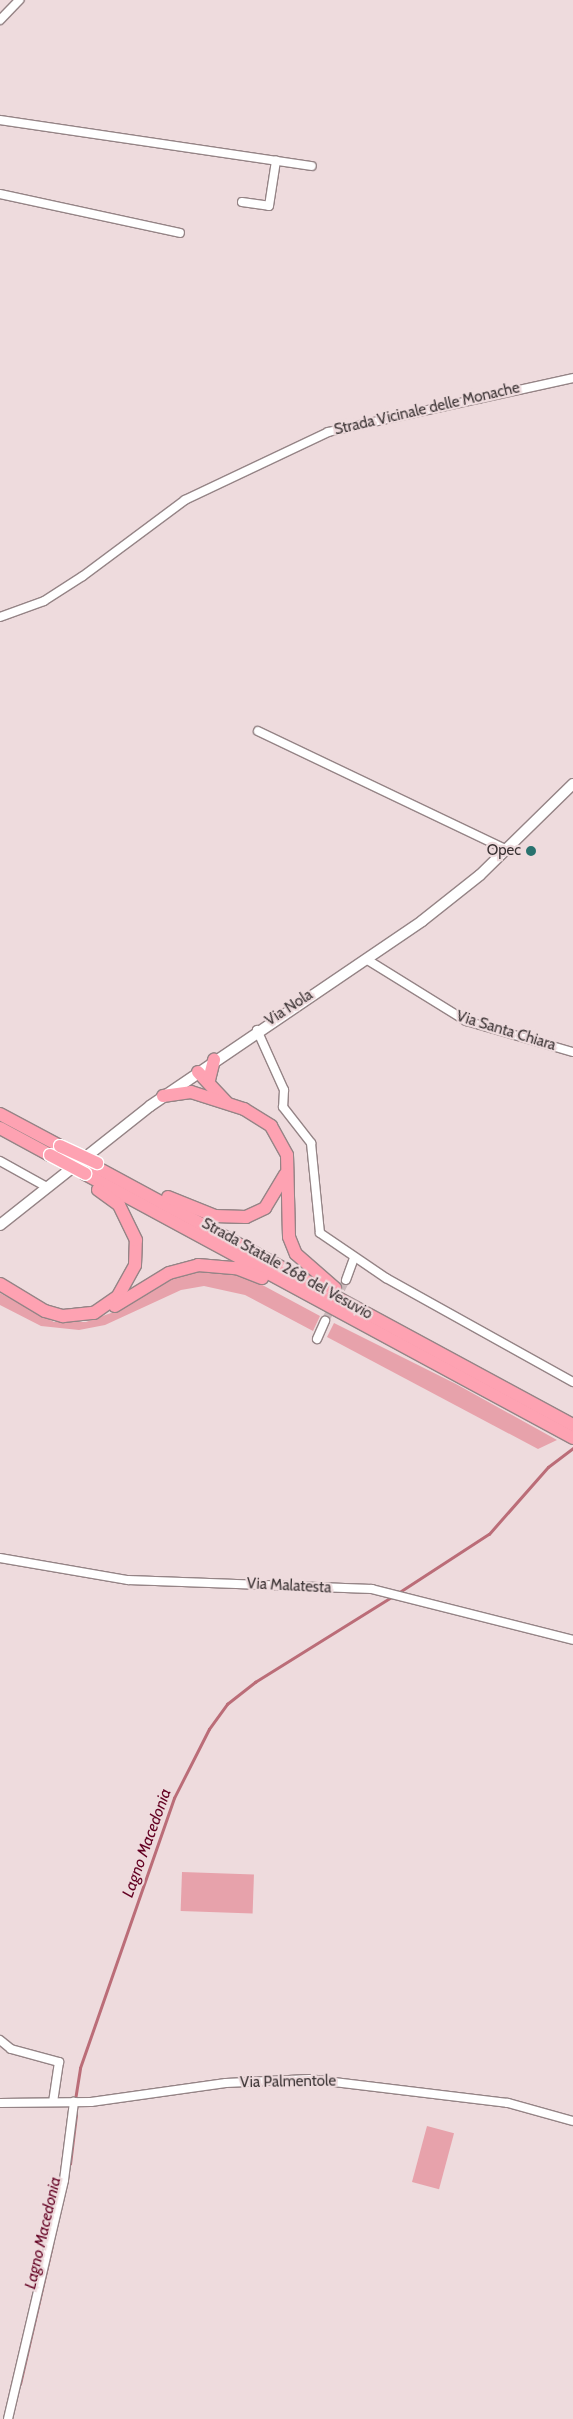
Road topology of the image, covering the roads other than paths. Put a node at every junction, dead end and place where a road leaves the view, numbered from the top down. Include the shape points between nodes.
1 (19, 0) edge
2 (0, 20) edge
3 (0, 120) edge
4 (276, 161) junction
5 (312, 166) dead end
6 (0, 194) edge
7 (242, 202) dead end
8 (180, 233) dead end
9 (573, 378) edge
10 (0, 617) edge
11 (258, 731) dead end
12 (573, 784) edge
13 (507, 850) junction
14 (366, 959) junction
15 (256, 1030) junction
16 (573, 1052) edge
17 (214, 1060) junction
18 (196, 1073) junction
19 (209, 1080) junction
20 (163, 1096) junction
21 (200, 1097) junction
22 (227, 1103) junction
23 (0, 1114) edge
24 (0, 1129) edge
25 (51, 1153) junction
26 (0, 1161) edge
27 (288, 1168) junction
28 (89, 1170) junction
29 (47, 1187) junction
30 (0, 1225) edge
31 (354, 1258) junction
32 (346, 1280) tunnel mouth
33 (0, 1284) edge
34 (107, 1306) junction
35 (341, 1313) junction
36 (325, 1321) tunnel mouth
37 (317, 1339) dead end
38 (437, 1351) junction
39 (573, 1382) edge
40 (573, 1425) edge
41 (567, 1435) edge
42 (0, 1558) edge
43 (573, 1640) edge
44 (0, 2040) edge
45 (53, 2102) junction
46 (74, 2102) junction
47 (0, 2103) edge
48 (573, 2121) edge
49 (8, 2419) edge

1 - 2 street
3 - 4 street
4 - 5 street
4 - 7 street via 269,206
6 - 8 street
9 - 10 street, Strada Vicinale delle Monache via 328,432 185,500 65,587 25,610
11 - 13 street
12 - 13 street, Via Nola
13 - 14 street, Via Nola via 422,921
14 - 15 street, Via Nola
14 - 16 street, Via Santa Chiara via 466,1021
15 - 17 street, Via Nola
15 - 31 street via 284,1090 283,1107 311,1143 320,1233
17 - 18 street, Via Nola
17 - 19 highway
18 - 19 highway
18 - 20 street, Via Nola
18 - 21 highway
19 - 22 highway
20 - 21 highway via 181,1092
20 - 29 street, Via Nola
21 - 22 highway
22 - 27 highway via 271,1126 283,1143
23 - 25 highway, Strada Statale 268 del Vesuvio
24 - 25 highway, Strada Statale 268 del Vesuvio
25 - 28 highway, Strada Statale 268 del Vesuvio, bridge
26 - 29 street
27 - 28 highway via 276,1195 265,1208 231,1218
27 - 38 highway via 286,1220 296,1254 330,1285
28 - 34 highway via 119,1204 136,1240 135,1265 127,1284
28 - 35 highway, Strada Statale 268 del Vesuvio
28 - 38 highway, Strada Statale 268 del Vesuvio
29 - 30 street, Via Nola
31 - 32 street
31 - 39 street
33 - 34 highway via 45,1311 63,1316 94,1313
34 - 35 highway via 169,1273 214,1264 236,1268
35 - 41 highway, Strada Statale 268 del Vesuvio
36 - 37 street
38 - 40 highway, Strada Statale 268 del Vesuvio
42 - 43 street, Via Malatesta via 128,1580 372,1589
44 - 45 street via 11,2050 59,2062
45 - 46 street, Via Palmentole
45 - 47 street, Via Palmentole
46 - 48 street, Via Palmentole via 226,2083 309,2079 494,2101
46 - 49 street via 64,2180

